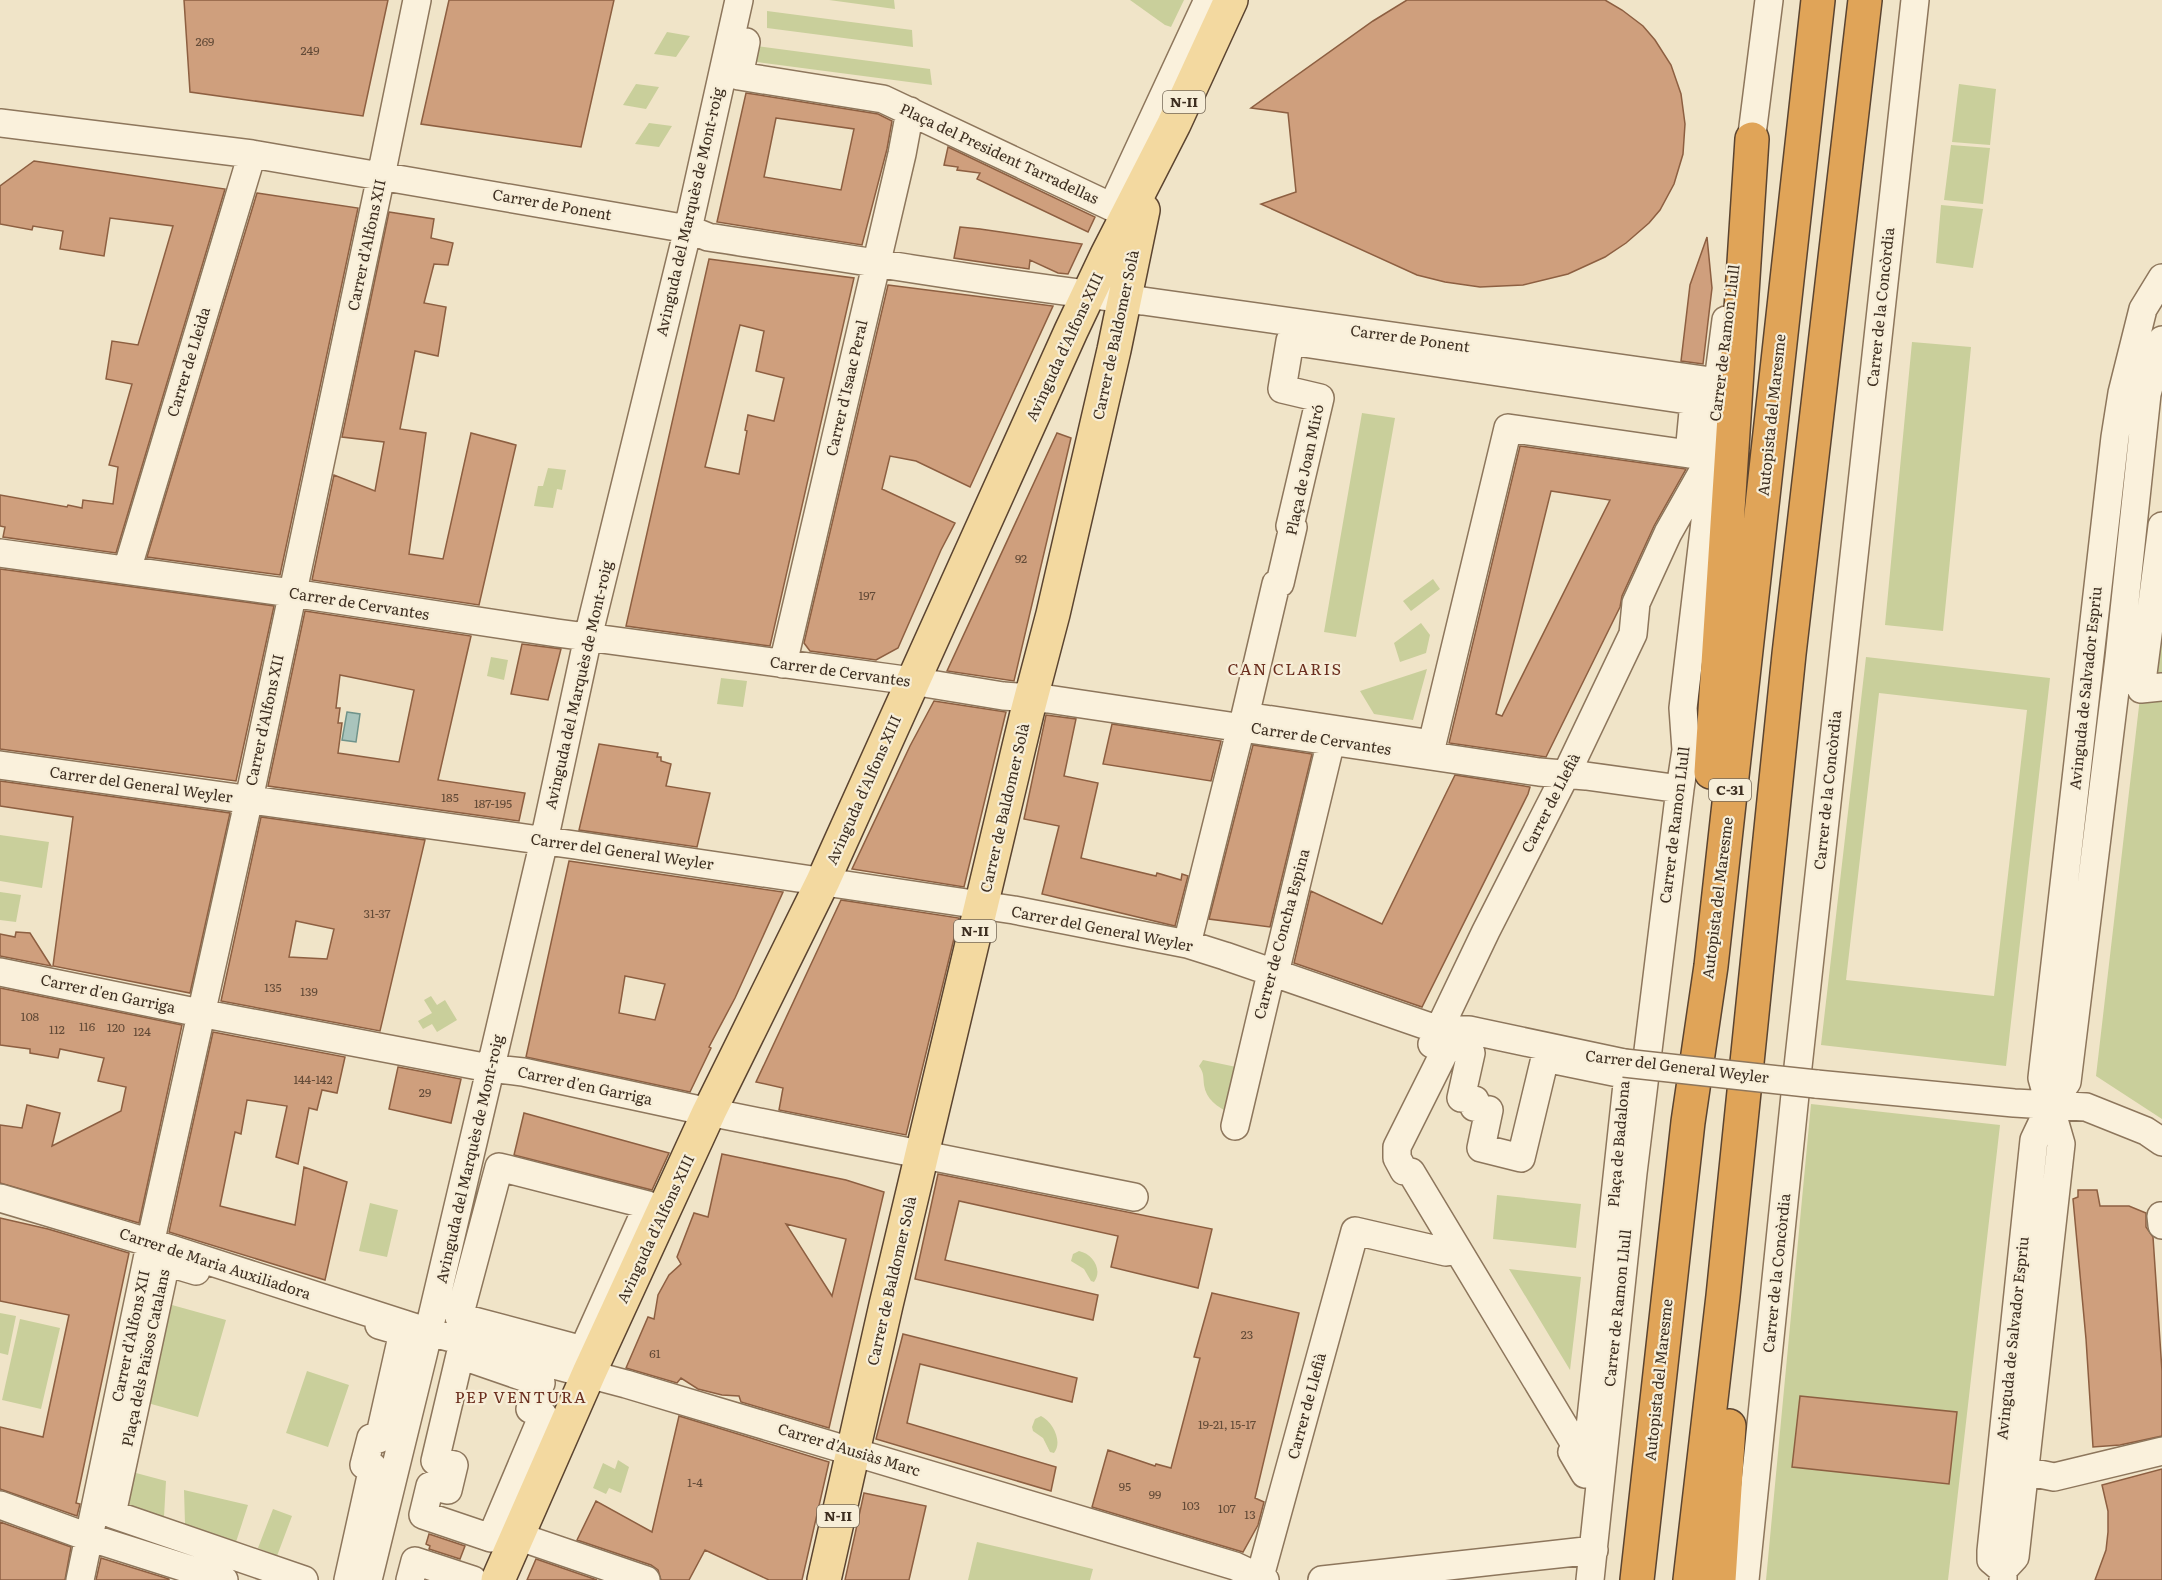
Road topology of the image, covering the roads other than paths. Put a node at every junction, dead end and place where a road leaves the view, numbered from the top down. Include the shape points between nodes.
1 (417, 0) edge
2 (739, 0) edge
3 (756, 0) edge
4 (1208, 0) edge
5 (1231, 0) edge
6 (1769, 0) edge
7 (1818, 0) edge
8 (1865, 0) edge
9 (1915, 0) edge
10 (910, 111) junction
11 (0, 123) edge
12 (1752, 139) junction
13 (252, 154) junction
14 (381, 176) junction
15 (688, 229) junction
16 (876, 263) junction
17 (2162, 278) edge
18 (1109, 305) junction
19 (2162, 340) edge
20 (1718, 382) junction
21 (1508, 428) joint
22 (1713, 454) junction
23 (2162, 526) edge
24 (0, 553) edge
25 (127, 570) junction
26 (292, 594) junction
27 (588, 637) junction
28 (783, 664) junction
29 (912, 681) junction
30 (2162, 687) edge
31 (1031, 698) junction
32 (1241, 727) junction
33 (1331, 741) junction
34 (0, 765) edge
35 (1566, 774) junction
36 (1680, 789) junction
37 (249, 800) junction
38 (544, 841) junction
39 (823, 881) junction
40 (982, 906) junction
41 (1187, 944) junction
42 (1711, 966) junction
43 (0, 972) edge
44 (1275, 973) junction
45 (200, 1013) junction
46 (1439, 1030) junction
47 (489, 1068) junction
48 (2051, 1104) junction
49 (709, 1112) junction
50 (1235, 1126) dead end
51 (2162, 1142) edge
52 (922, 1156) junction
53 (1134, 1197) dead end
54 (0, 1198) edge
55 (648, 1205) joint
56 (2162, 1216) edge
57 (2162, 1225) edge
58 (150, 1243) junction
59 (1446, 1252) junction
60 (1723, 1296) junction
61 (429, 1332) junction
62 (589, 1374) junction
63 (2002, 1439) junction
64 (2162, 1451) edge
65 (853, 1452) junction
66 (1572, 1452) joint
67 (2024, 1471) junction
68 (1597, 1504) junction
69 (0, 1505) edge
70 (423, 1515) joint
71 (517, 1536) junction
72 (88, 1537) junction
73 (1594, 1550) junction
74 (1720, 1565) edge
75 (2003, 1575) edge
76 (1261, 1579) edge
77 (80, 1580) edge
78 (224, 1580) edge
79 (304, 1580) edge
80 (348, 1580) edge
81 (368, 1580) edge
82 (410, 1580) edge
83 (472, 1580) edge
84 (498, 1580) edge
85 (646, 1580) edge
86 (824, 1580) edge
87 (1322, 1580) edge
88 (1590, 1580) edge
89 (1637, 1580) edge
90 (1690, 1580) edge
91 (1745, 1580) edge

1 - 14 street, Carrer d'Alfons XII
2 - 15 street, Avinguda del Marquès de Mont-roig
3 - 10 street, Plaça del President Tarradellas via 739,76 883,99
4 - 10 street, Plaça del President Tarradellas via 1112,207
5 - 18 main road, Avinguda d'Alfons XIII / N-II via 1107,255
6 - 12 street, Carrer de Ramon Llull
7 - 42 highway, Autopista del Maresme / C-31
8 - 60 highway, C-31 via 1789,654
9 - 91 street, Carrer de la Concòrdia
10 - 16 street, Carrer d'Isaac Peral
11 - 13 street, Carrer de Ponent
12 - 20 street, Carrer de Ramon Llull
12 - 42 highway via 1708,824
13 - 14 street, Carrer de Ponent
13 - 25 street, Carrer de Lleida
14 - 15 street, Carrer de Ponent
14 - 26 street, Carrer d'Alfons XII
15 - 16 street, Carrer de Ponent via 708,237
15 - 27 street, Avinguda del Marquès de Mont-roig
16 - 18 street, Carrer de Ponent
16 - 28 street, Carrer d'Isaac Peral
17 - 48 street, Avinguda de Salvador Espriu via 2143,309 2115,437 2042,1078
18 - 20 street, Carrer de Ponent
18 - 29 main road, Avinguda d'Alfons XIII / N-II
18 - 31 main road, Carrer de Baldomer Solà / N-II via 1055,603
19 - 48 street, Avinguda de Salvador Espriu via 2147,394 2067,1082
20 - 22 street, Carrer de Ramon Llull
21 - 21 street, Plaça de Joan Miró via 1689,454 1694,401 1290,341 1282,389 1320,398 1280,583 1276,584 1245,716 1432,744
22 - 35 street, Carrer de Llefià via 1668,533 1636,603 1633,634
22 - 36 street, Carrer de Ramon Llull via 1683,708 1686,750
23 - 30 street via 2141,689
24 - 25 street, Carrer de Cervantes
25 - 26 street, Carrer de Cervantes
26 - 27 street, Carrer de Cervantes
26 - 37 street, Carrer d'Alfons XII
27 - 28 street, Carrer de Cervantes
27 - 38 street, Avinguda del Marquès de Mont-roig
28 - 29 street, Carrer de Cervantes
29 - 31 street, Carrer de Cervantes
29 - 39 main road, Avinguda d'Alfons XIII / N-II
31 - 32 street, Carrer de Cervantes
31 - 40 main road, Carrer de Baldomer Solà / N-II
32 - 33 street, Carrer de Cervantes
32 - 41 street
33 - 35 street, Carrer de Cervantes
33 - 44 street, Carrer de Concha Espina
34 - 37 street, Carrer del General Weyler
35 - 36 street, Carrer de Cervantes
35 - 46 street, Carrer de Llefià
36 - 68 street, Carrer de Ramon Llull
37 - 38 street, Carrer del General Weyler
37 - 45 street, Carrer d'Alfons XII
38 - 39 street, Carrer del General Weyler
38 - 47 street, Avinguda del Marquès de Mont-roig
39 - 40 street, Carrer del General Weyler
39 - 49 main road, Avinguda d'Alfons XIII / N-II
40 - 41 street, Carrer del General Weyler
40 - 52 main road, Carrer de Baldomer Solà / N-II
41 - 44 street, Carrer del General Weyler
42 - 89 highway, Autopista del Maresme / C-31 via 1688,1122
43 - 45 street, Carrer d'en Garriga
44 - 46 street, Carrer del General Weyler
44 - 50 street, Carrer de Concha Espina via 1269,982
45 - 47 street, Carrer d'en Garriga
45 - 58 street, Carrer d'Alfons XII
46 - 48 street, Carrer del General Weyler, bridge via 1469,1030 1624,1063 2014,1104
46 - 59 street, Carrer de Llefià via 1381,1149
47 - 49 street, Carrer d'en Garriga
47 - 61 street, Avinguda del Marquès de Mont-roig
48 - 51 street, Carrer del General Weyler via 2086,1107 2146,1131
48 - 63 street, Avinguda de Salvador Espriu via 2034,1140
48 - 67 street, Avinguda de Salvador Espriu via 2061,1144
49 - 52 street, Carrer d'en Garriga
49 - 62 main road, Avinguda d'Alfons XIII / N-II
52 - 53 street, Carrer d'en Garriga
52 - 65 main road, Carrer de Baldomer Solà / N-II
54 - 58 street, Carrer de Maria Auxiliadora
55 - 55 street via 499,1167 459,1317 583,1350
56 - 57 street
58 - 61 street, Carrer de Maria Auxiliadora
58 - 72 street, Carrer d'Alfons XII
59 - 68 street
59 - 76 street, Carrer de Llefià via 1355,1231
60 - 74 highway via 1732,1375
60 - 90 highway, C-31
61 - 62 street, Carrer d'Ausiàs Marc
61 - 81 street, Avinguda del Marquès de Mont-roig
62 - 65 street, Carrer d'Ausiàs Marc
62 - 71 main road, Avinguda d'Alfons XIII / N-II
63 - 67 street
63 - 75 street, Avinguda de Salvador Espriu via 1991,1560
64 - 67 street via 2055,1477
65 - 76 street, Carrer d'Ausiàs Marc via 1235,1566
65 - 86 main road, Carrer de Baldomer Solà / N-II
66 - 66 street, Plaça de Badalona via 1576,1446 1411,1172 1404,1171 1397,1158 1398,1147 1448,1045 1459,1038 1468,1039 1465,1051 1471,1053 1461,1098 1475,1100 1474,1107 1489,1110 1481,1148 1521,1158 1545,1058 1628,1076 1585,1474
67 - 75 street, Avinguda de Salvador Espriu via 2015,1557
68 - 73 street, Carrer de Ramon Llull
69 - 72 street
70 - 70 street via 430,1486 448,1490 454,1465 435,1461 460,1355 541,1383 530,1409 543,1415 490,1538
71 - 84 main road, Avinguda d'Alfons XIII / N-II
71 - 85 street
72 - 77 street, Carrer d'Alfons XII
72 - 78 street
73 - 87 street
73 - 88 street, Carrer de Ramon Llull
79 - 80 street, Plaça dels Països Catalans via 112,1514 166,1262 403,1332 379,1439 371,1438 364,1465 373,1467
82 - 83 street via 415,1561

